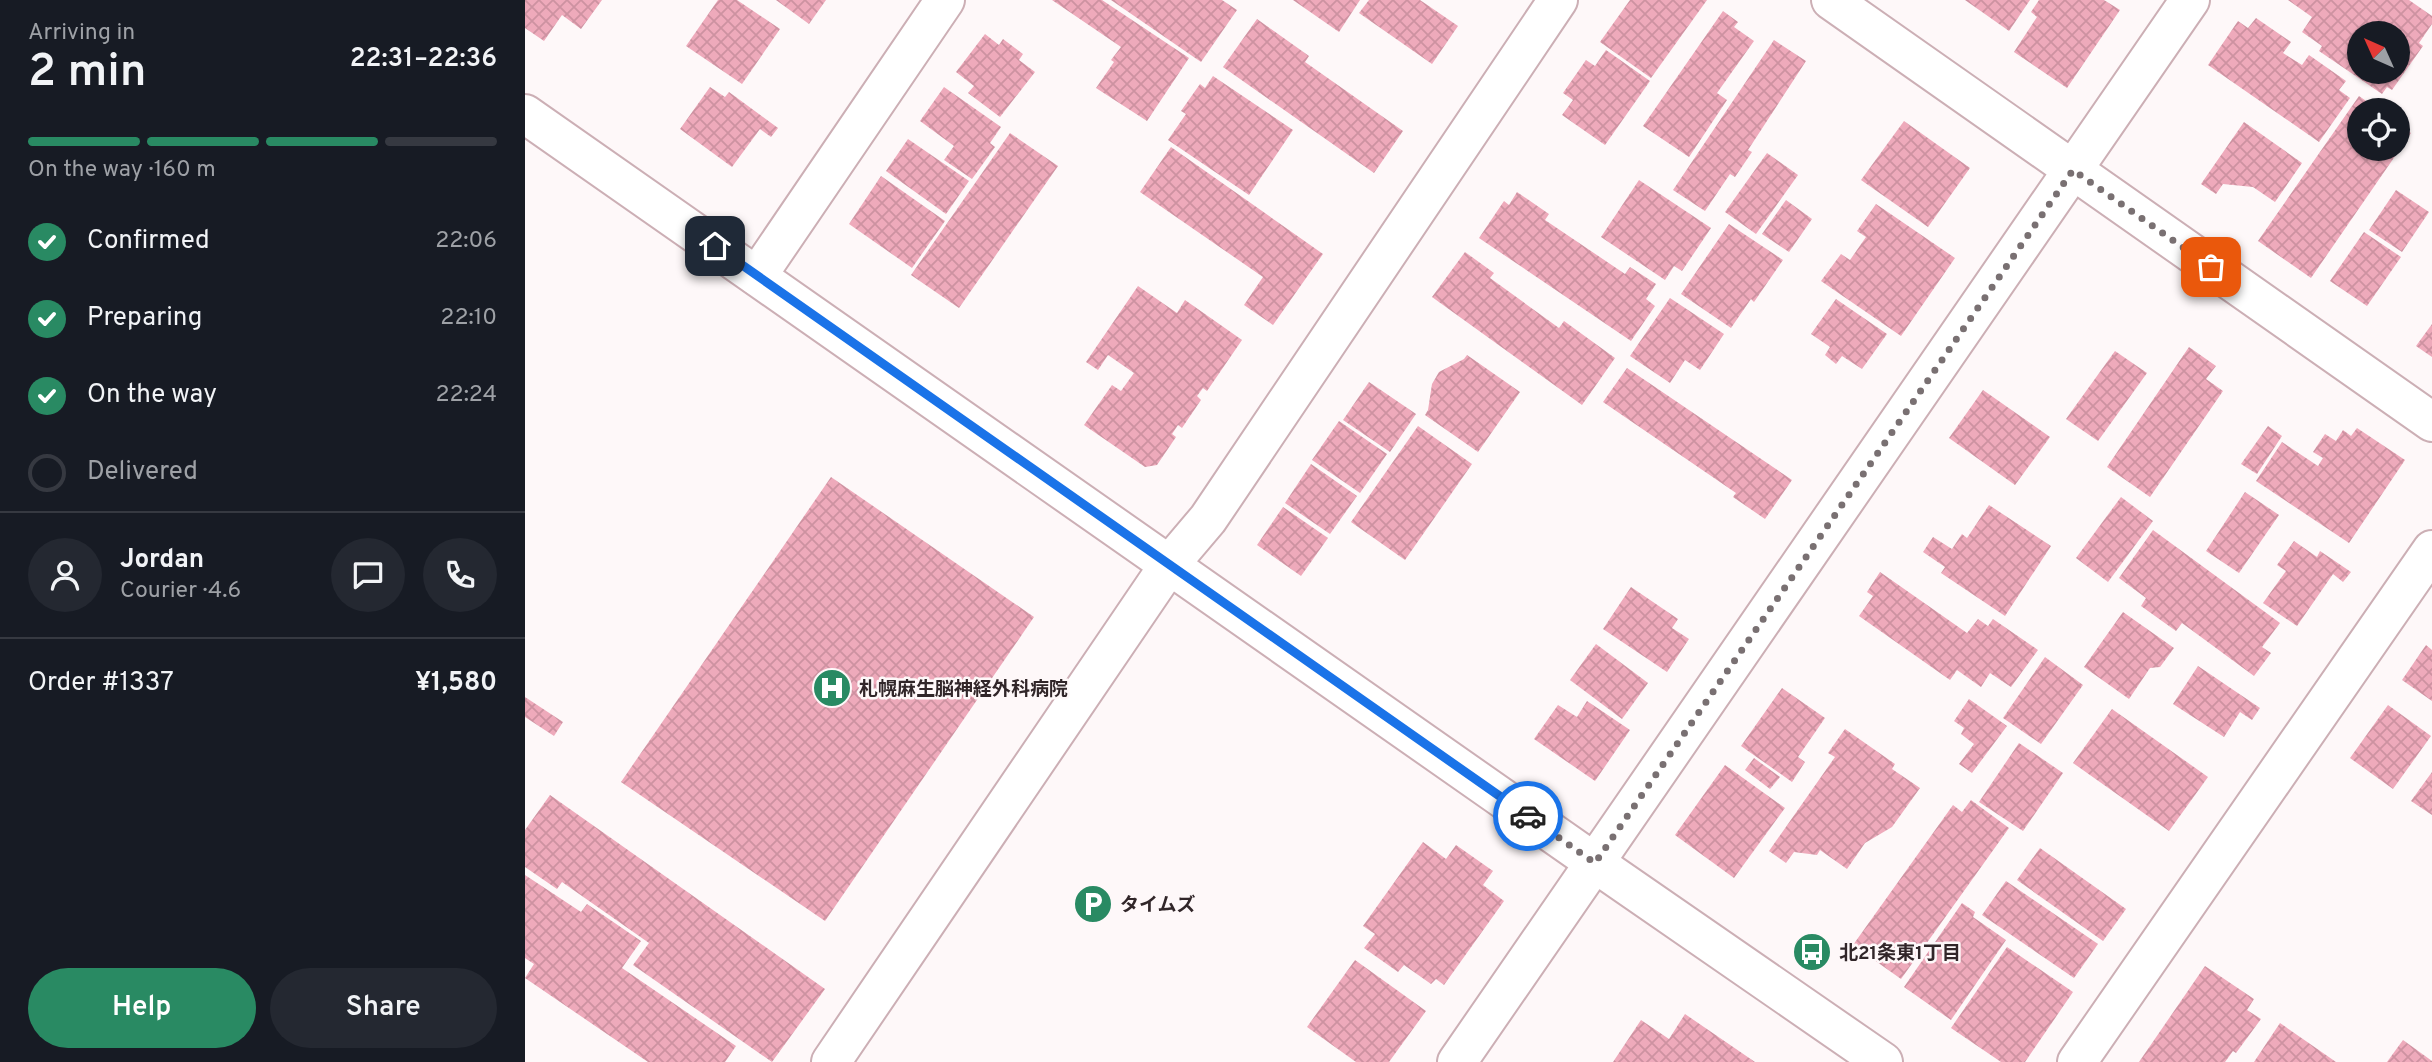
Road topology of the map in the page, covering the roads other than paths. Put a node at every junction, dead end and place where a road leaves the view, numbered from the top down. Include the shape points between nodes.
1 (945, 0) edge
2 (1558, 0) edge
3 (1831, 0) edge
4 (2190, 0) edge
5 (525, 114) edge
6 (2073, 170) junction
7 (757, 276) junction
8 (2432, 422) edge
9 (2432, 550) edge
10 (1169, 565) junction
11 (1595, 863) junction
12 (831, 1062) edge
13 (1457, 1062) edge
14 (1883, 1062) edge
15 (2077, 1062) edge

1 - 7 street
2 - 10 street via 1207,519
3 - 6 street
4 - 6 street
5 - 7 street
6 - 8 street
6 - 11 street
7 - 10 street
9 - 15 street
10 - 11 street
10 - 12 street
11 - 13 street
11 - 14 street

